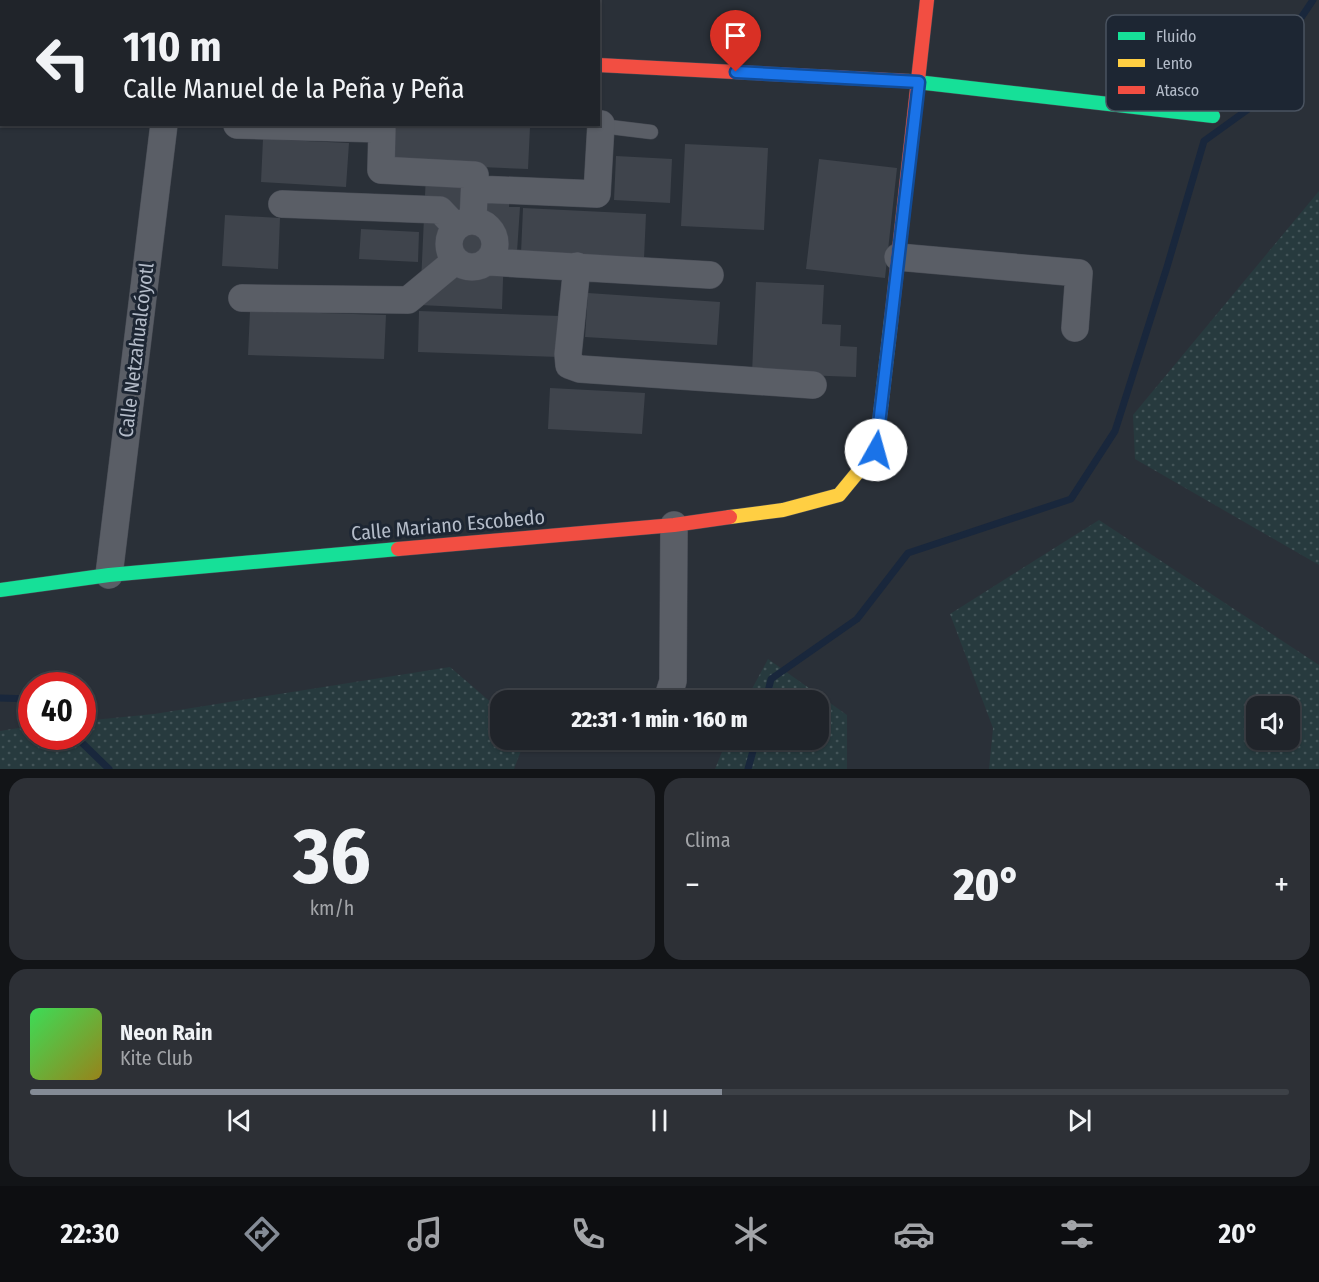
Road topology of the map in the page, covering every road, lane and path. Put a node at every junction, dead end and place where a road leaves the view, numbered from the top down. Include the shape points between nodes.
1 (927, 0) edge
2 (600, 65) edge
3 (919, 82) junction
4 (1106, 104) edge
5 (1170, 111) edge
6 (1213, 116) dead end
7 (600, 122) edge
8 (164, 126) edge
9 (273, 126) edge
10 (600, 126) edge
11 (651, 132) dead end
12 (475, 189) junction
13 (282, 204) dead end
14 (464, 224) junction
15 (898, 257) junction
16 (455, 261) junction
17 (489, 262) junction
18 (577, 266) junction
19 (710, 275) dead end
20 (242, 298) dead end
21 (1076, 328) dead end
22 (813, 385) dead end
23 (674, 525) junction
24 (109, 575) junction
25 (0, 590) edge
26 (670, 690) edge

1 - 3 street
2 - 3 street
3 - 4 street
3 - 15 street
5 - 6 street
7 - 11 lane
8 - 24 street, Calle Netzahualcóyotl
9 - 12 street via 382,129 381,170 475,174
10 - 12 street via 597,194
12 - 14 street
13 - 14 street via 440,210
14 - 16 street via 448,244
14 - 17 street via 490,228 497,245
15 - 21 street via 1079,273
15 - 23 street, Calle Mariano Escobedo via 876,450 839,495 783,510
16 - 17 street via 472,268
16 - 20 street via 408,300
17 - 18 street
18 - 19 street
18 - 22 street via 569,365 580,369
23 - 24 street, Calle Mariano Escobedo
23 - 26 street
24 - 25 street, Calle Mariano Escobedo

